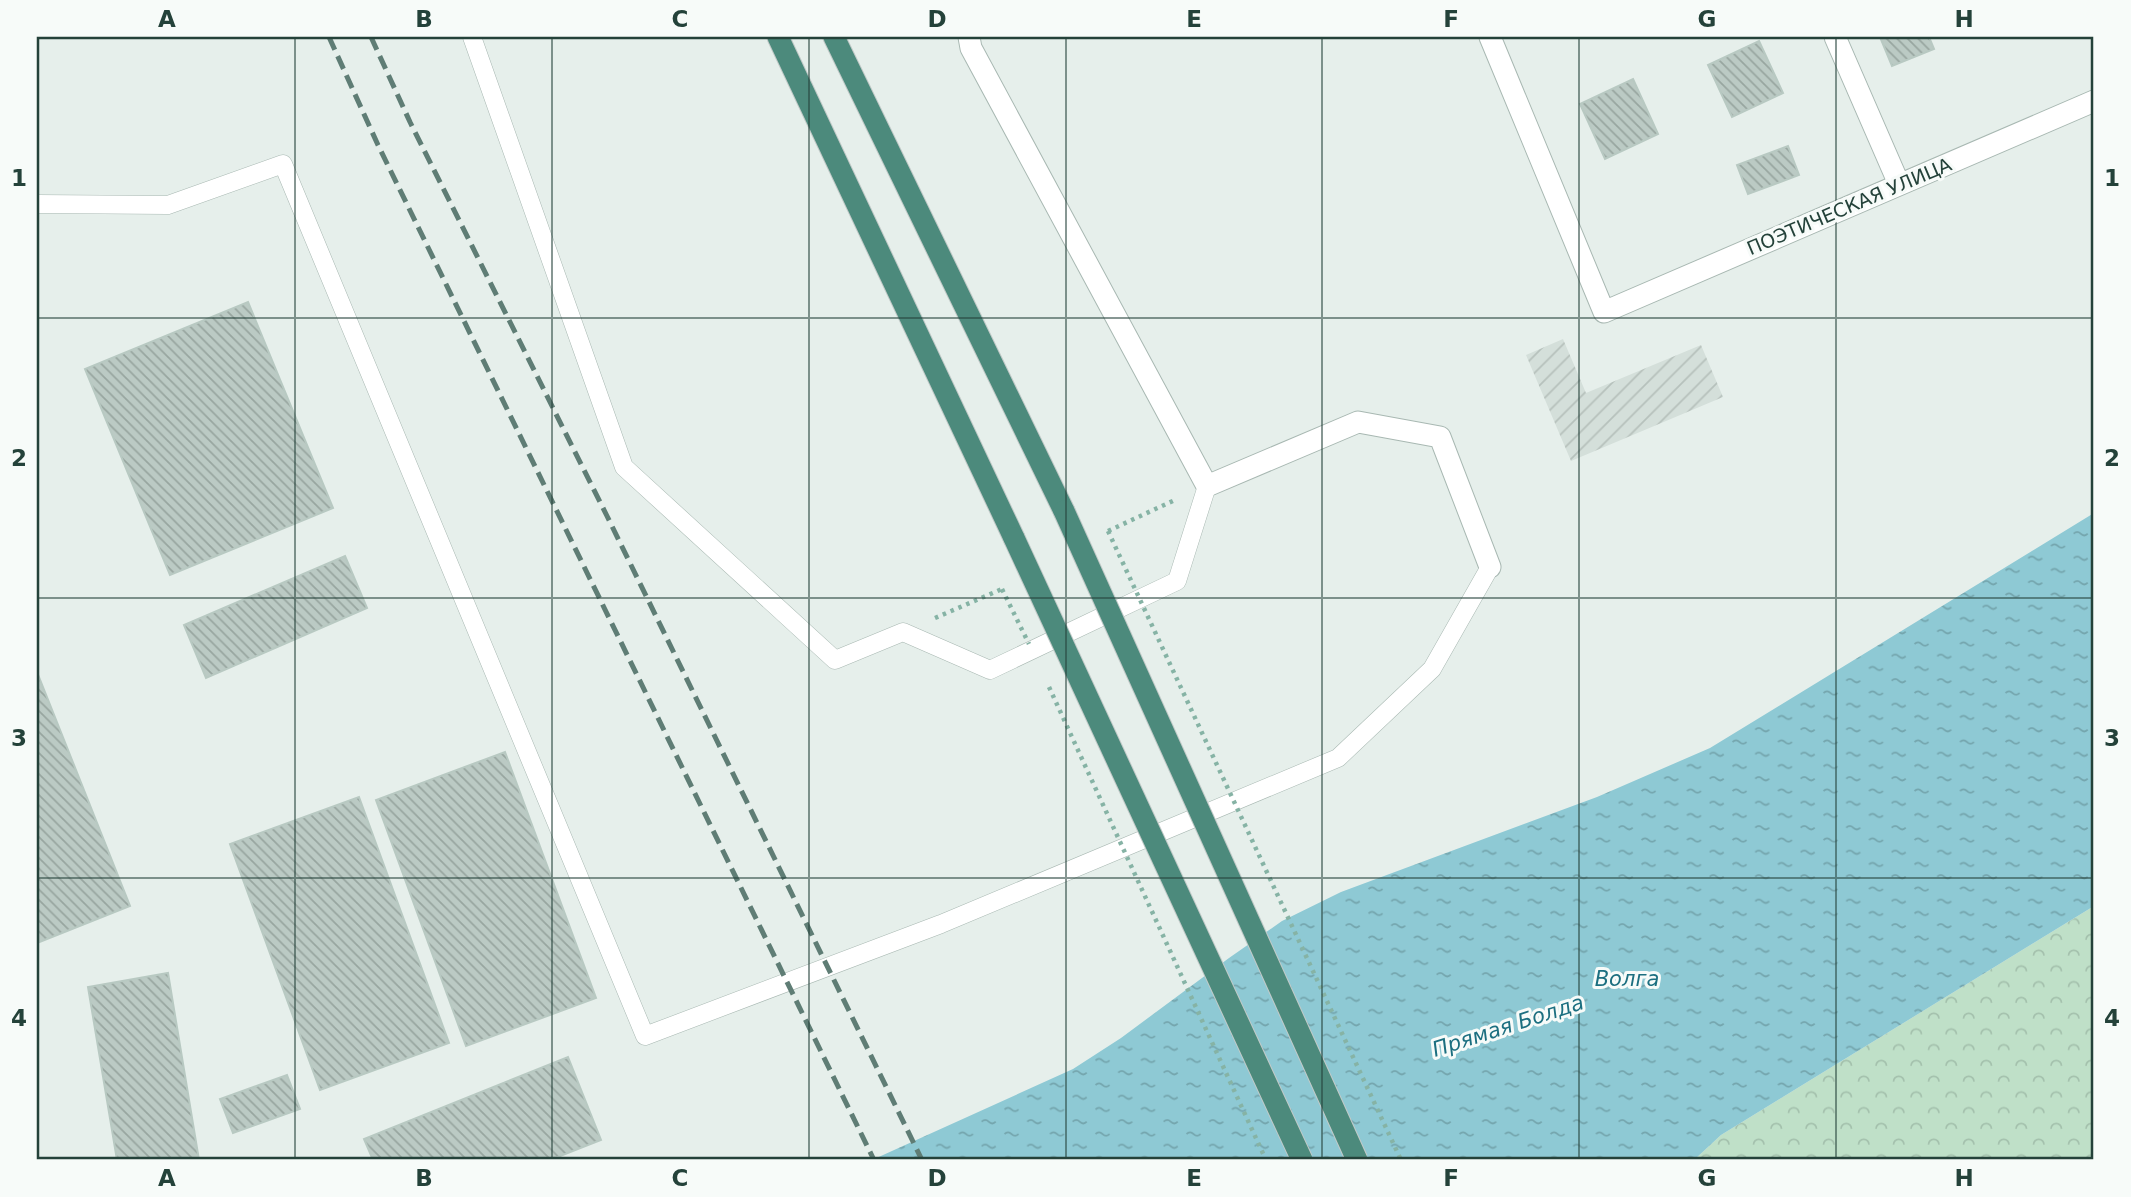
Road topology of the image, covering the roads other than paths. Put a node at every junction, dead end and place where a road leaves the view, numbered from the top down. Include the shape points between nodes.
1 (472, 37) edge
2 (778, 37) edge
3 (834, 37) edge
4 (969, 37) edge
5 (1490, 37) edge
6 (1835, 37) edge
7 (2094, 101) edge
8 (1899, 184) junction
9 (37, 204) edge
10 (1206, 486) junction
11 (1490, 567) joint
12 (1302, 1160) edge
13 (1357, 1160) edge

1 - 10 lane via 624,467 835,660 903,632 990,670 1177,581
2 - 12 highway, bridge
3 - 13 highway, bridge via 1065,511
4 - 10 street
5 - 8 street, ПОЭТИЧЕСКАЯ УЛИЦА via 1604,312
6 - 8 street
7 - 8 street, ПОЭТИЧЕСКАЯ УЛИЦА
9 - 11 lane via 168,205 283,164 645,1036 940,924 1338,758 1432,669
10 - 11 street via 1358,422 1440,438

